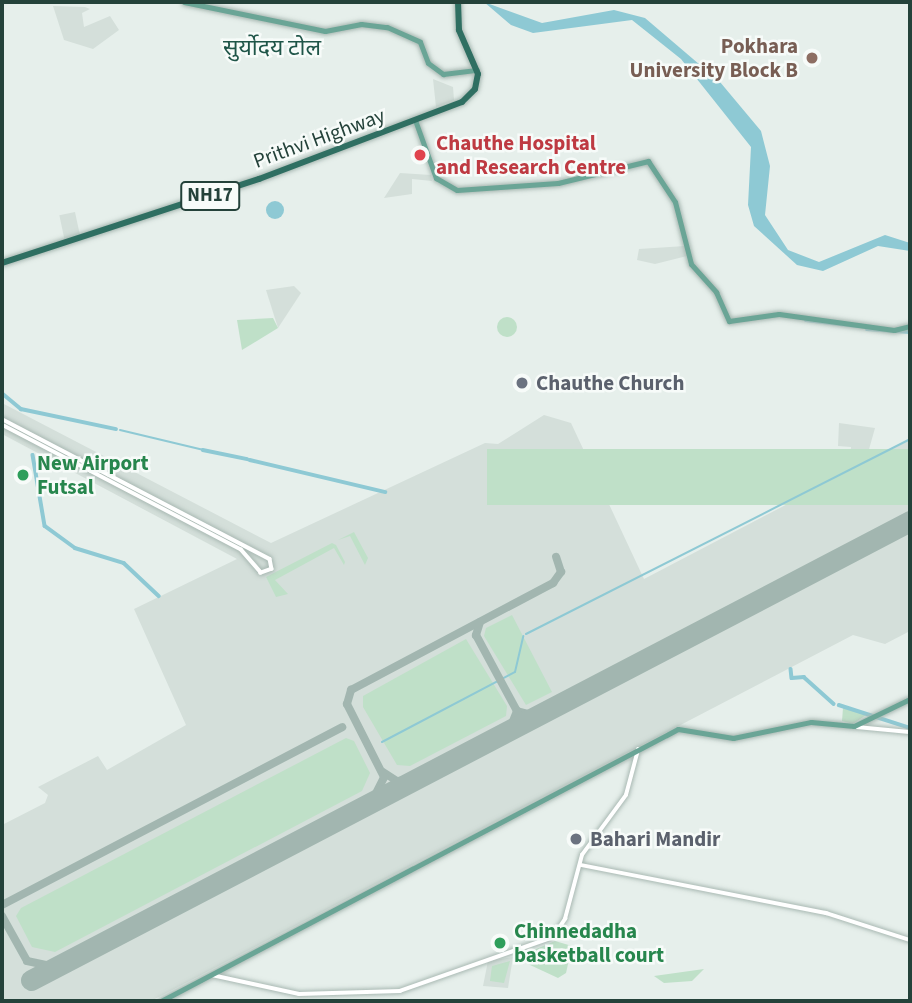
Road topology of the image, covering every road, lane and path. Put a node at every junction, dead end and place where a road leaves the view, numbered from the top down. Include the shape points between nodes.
1 (184, 2) edge
2 (458, 2) edge
3 (477, 70) junction
4 (415, 120) junction
5 (2, 263) edge
6 (910, 326) edge
7 (2, 419) edge
8 (2, 425) edge
9 (910, 699) edge
10 (854, 726) junction
11 (910, 732) edge
12 (638, 750) junction
13 (579, 866) junction
14 (910, 940) edge
15 (212, 975) junction
16 (161, 1001) edge

1 - 3 main road via 326,31 387,27 420,42 437,72 452,77
2 - 3 highway via 458,30
3 - 4 highway, Prithvi Highway / NH17 via 467,99
4 - 5 highway, Prithvi Highway / NH17
4 - 6 main road via 436,178 457,190 558,183 648,161 675,202 691,264 716,292 729,321 779,314 894,330
7 - 8 street via 270,559 272,569 261,573 241,550
9 - 10 main road
10 - 11 street
10 - 12 main road via 811,722 733,738 678,729
12 - 13 street via 626,795 602,822
12 - 15 main road
13 - 14 street via 588,862 666,886 826,913
13 - 15 street via 565,919 553,937 423,986 299,994
15 - 16 main road

